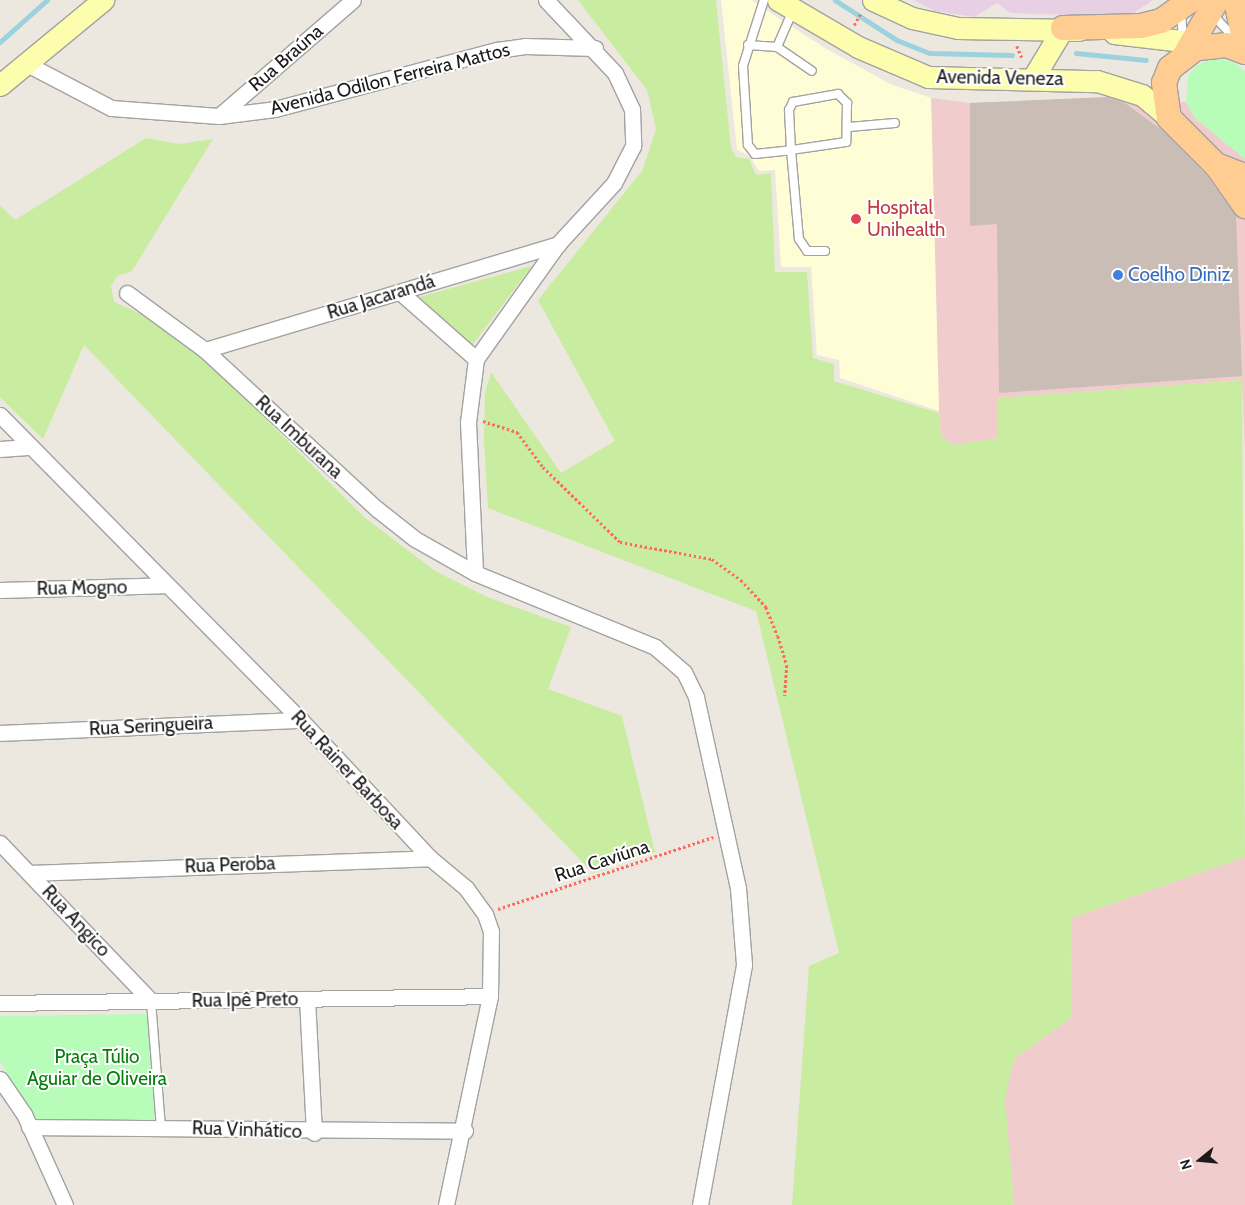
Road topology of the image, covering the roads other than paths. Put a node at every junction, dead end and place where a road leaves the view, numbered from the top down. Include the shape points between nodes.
1 (103, 0) edge
2 (353, 0) edge
3 (546, 0) edge
4 (764, 0) edge
5 (1236, 0) edge
6 (786, 4) edge
7 (1196, 4) edge
8 (868, 5) edge
9 (1063, 28) junction
10 (1245, 44) edge
11 (748, 45) junction
12 (595, 48) junction
13 (777, 48) junction
14 (1191, 49) junction
15 (1245, 51) edge
16 (27, 64) junction
17 (812, 71) dead end
18 (1029, 73) junction
19 (0, 85) edge
20 (219, 116) junction
21 (1169, 118) junction
22 (895, 123) dead end
23 (849, 127) junction
24 (791, 150) junction
25 (1216, 165) junction
26 (1245, 176) edge
27 (1245, 206) edge
28 (558, 244) junction
29 (825, 251) dead end
30 (400, 292) junction
31 (127, 293) dead end
32 (205, 350) junction
33 (476, 359) junction
34 (0, 415) edge
35 (31, 447) junction
36 (0, 449) edge
37 (475, 573) junction
38 (164, 586) junction
39 (0, 590) edge
40 (301, 720) junction
41 (0, 733) edge
42 (0, 843) edge
43 (430, 858) junction
44 (30, 872) junction
45 (490, 996) junction
46 (307, 999) junction
47 (151, 1001) junction
48 (0, 1003) edge
49 (0, 1079) edge
50 (29, 1127) junction
51 (161, 1127) junction
52 (465, 1131) junction
53 (314, 1133) junction
54 (65, 1205) edge
55 (446, 1205) edge
56 (700, 1205) edge

1 - 16 main road
2 - 20 street, Rua Braúna
3 - 12 street
4 - 11 lane
5 - 10 main road
6 - 13 lane
6 - 18 main road, Avenida Veneza via 858,47 928,77
7 - 9 main road via 1141,26
7 - 14 main road
7 - 15 lane
8 - 9 main road via 958,28
9 - 14 main road
9 - 18 main road
11 - 13 lane
11 - 24 lane via 743,66 750,151
12 - 20 street, Avenida Odilon Ferreira Mattos via 525,46 497,50 275,109
12 - 28 street via 629,101 633,146 614,183
13 - 17 lane
14 - 15 main road
14 - 21 main road via 1164,83
16 - 19 main road
16 - 20 street, Avenida Odilon Ferreira Mattos via 110,108
18 - 21 main road, Avenida Veneza via 1111,83 1142,95
21 - 25 main road
22 - 23 lane
23 - 24 lane via 849,138 843,144
23 - 24 lane via 847,103 838,94 798,99 789,110
24 - 29 lane via 799,239 808,251
25 - 26 main road
25 - 27 main road
28 - 30 street, Rua Jacarandá
28 - 33 street
30 - 32 street, Rua Jacarandá
30 - 33 street
31 - 32 street, Rua Imburana
32 - 37 street, Rua Imburana via 377,509 414,539
33 - 37 street via 468,422
34 - 35 street, Rua Rainer Barbosa
35 - 36 street
35 - 38 street, Rua Rainer Barbosa
37 - 56 street via 668,654 690,682 704,721 738,888 744,965
38 - 39 street, Rua Mogno
38 - 40 street, Rua Rainer Barbosa
40 - 41 street, Rua Seringueira
40 - 43 street, Rua Rainer Barbosa
42 - 44 street, Rua Angico
43 - 44 street, Rua Peroba
43 - 45 street, Rua Rainer Barbosa via 466,888 485,914 491,931
44 - 47 street, Rua Angico
45 - 46 street, Rua Ipê Preto
45 - 52 street, Rua Rainer Barbosa
46 - 47 street, Rua Ipê Preto
46 - 53 street
47 - 48 street, Rua Ipê Preto
47 - 51 lane
49 - 50 street
50 - 51 street, Rua Vinhático
50 - 54 street
51 - 53 street, Rua Vinhático
52 - 53 street, Rua Vinhático
52 - 55 street, Rua Rainer Barbosa

